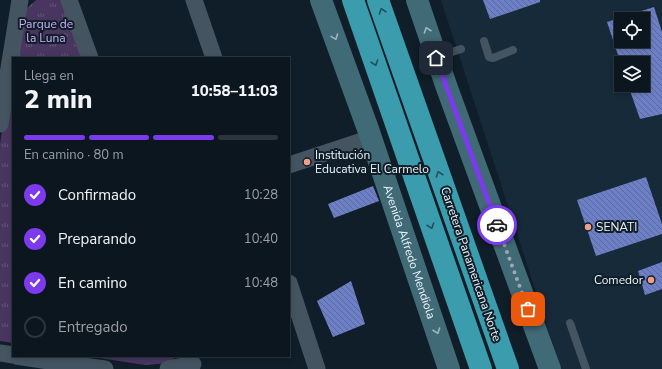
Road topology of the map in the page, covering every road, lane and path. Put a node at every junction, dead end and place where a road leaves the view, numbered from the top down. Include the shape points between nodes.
1 (20, 0) edge
2 (69, 0) edge
3 (194, 0) edge
4 (321, 0) edge
5 (353, 0) edge
6 (378, 0) edge
7 (417, 0) edge
8 (484, 42) dead end
9 (461, 49) dead end
10 (513, 50) dead end
11 (90, 57) edge
12 (214, 57) edge
13 (436, 58) junction
14 (1, 115) edge
15 (371, 138) junction
16 (290, 165) edge
17 (290, 286) edge
18 (570, 323) dead end
19 (0, 353) edge
20 (12, 356) edge
21 (22, 357) edge
22 (192, 363) edge
23 (104, 369) edge
24 (168, 369) edge
25 (318, 369) edge
26 (449, 369) edge
27 (481, 369) edge
28 (508, 369) edge
29 (550, 369) edge
30 (586, 369) edge

1 - 14 street
2 - 11 street
3 - 12 street
4 -> 15 main road, Avenida Alfredo Mendiola
5 -> 27 highway, Carretera Panamericana Norte
28 -> 6 highway, Carretera Panamericana Norte
13 -> 7 main road
8 - 10 lane via 491,58
9 - 13 lane
13 - 29 main road
15 - 16 street
15 -> 26 main road, Avenida Alfredo Mendiola
17 - 25 street
18 - 30 lane
19 - 20 street
21 - 23 street
22 - 24 street

